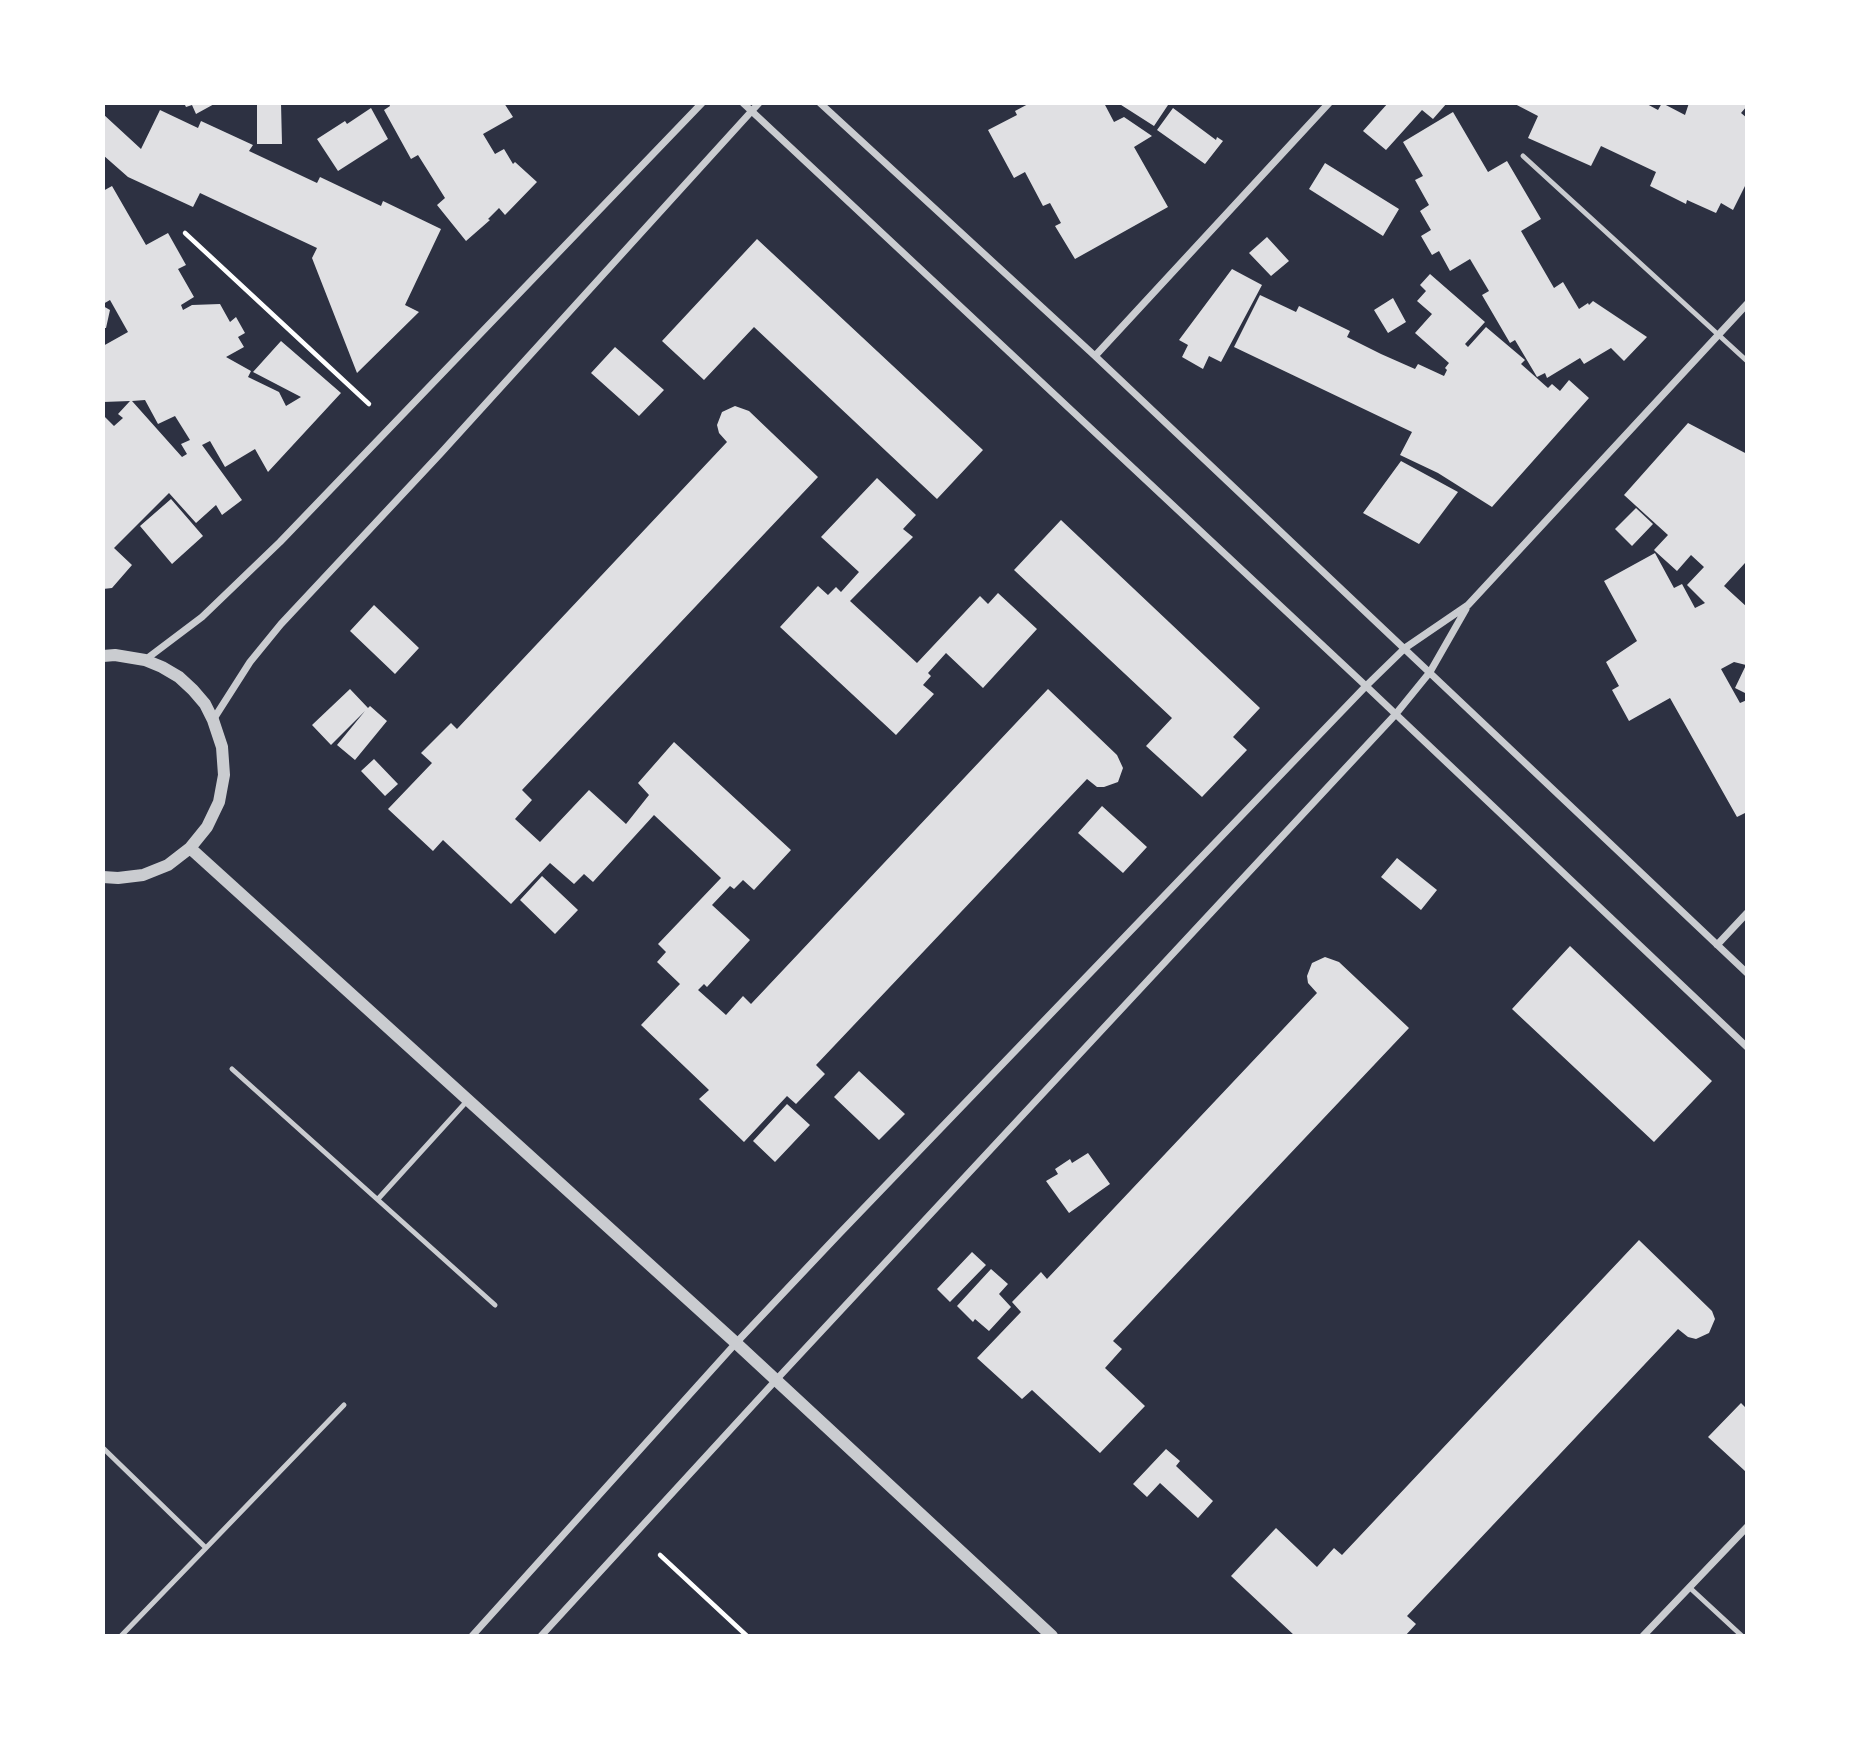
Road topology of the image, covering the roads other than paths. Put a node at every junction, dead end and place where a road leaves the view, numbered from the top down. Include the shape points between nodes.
1 (702, 103) edge
2 (743, 103) edge
3 (759, 103) edge
4 (820, 103) edge
5 (1329, 103) edge
6 (752, 112) junction
7 (1523, 156) dead end
8 (1747, 304) edge
9 (1719, 335) junction
10 (1094, 356) junction
11 (1747, 361) edge
12 (1468, 605) junction
13 (1405, 648) junction
14 (103, 656) edge
15 (145, 660) junction
16 (1430, 672) junction
17 (1366, 686) junction
18 (1395, 715) junction
19 (214, 720) junction
20 (190, 848) junction
21 (103, 877) edge
22 (1747, 913) edge
23 (1717, 945) junction
24 (1747, 973) edge
25 (1747, 1047) edge
26 (232, 1069) dead end
27 (467, 1101) junction
28 (378, 1199) junction
29 (495, 1305) dead end
30 (736, 1343) junction
31 (776, 1380) junction
32 (344, 1405) dead end
33 (103, 1448) edge
34 (1747, 1527) edge
35 (206, 1548) junction
36 (1689, 1587) junction
37 (121, 1636) edge
38 (472, 1636) edge
39 (541, 1636) edge
40 (1052, 1636) edge
41 (1643, 1636) edge
42 (1742, 1636) edge

1 - 15 street via 280,542 202,617
2 - 6 street
3 - 6 street
4 - 10 street
5 - 10 street
6 - 17 street
6 - 19 street via 281,624 250,662
7 - 9 lane
8 - 9 street
9 - 11 lane
9 - 12 street
10 - 13 street
12 - 13 street
12 - 16 street
13 - 16 street
13 - 17 street
14 - 15 street
15 - 19 street via 179,677
16 - 18 street
16 - 23 street
17 - 18 street
17 - 30 street
18 - 25 street
18 - 31 street
19 - 20 street via 224,775 219,802
20 - 21 street via 144,875
20 - 27 street
22 - 23 street
23 - 24 street
26 - 28 lane
27 - 28 lane
27 - 30 street
28 - 29 lane
30 - 31 street
30 - 38 street
31 - 39 street
31 - 40 street
32 - 35 lane
33 - 35 lane
34 - 36 street
35 - 37 lane
36 - 41 street
36 - 42 lane

